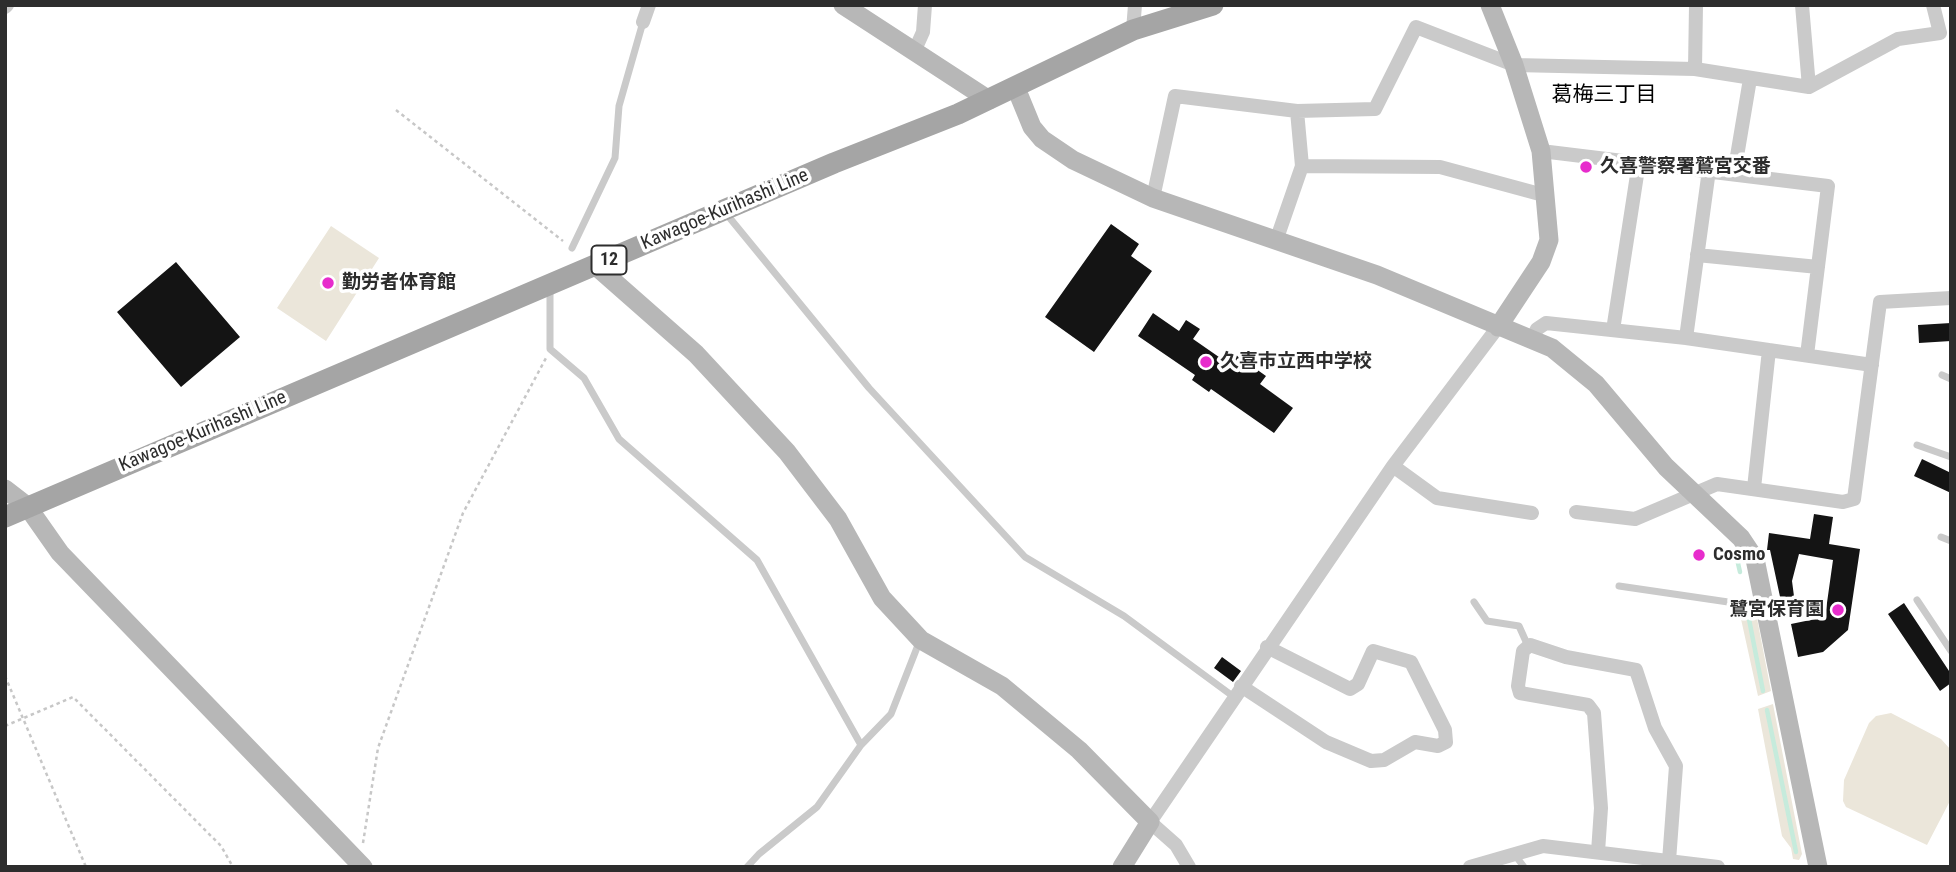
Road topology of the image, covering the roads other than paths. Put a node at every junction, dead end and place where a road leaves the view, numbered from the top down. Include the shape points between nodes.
1 (649, 5) edge
2 (925, 5) edge
3 (1135, 5) edge
4 (1213, 5) edge
5 (1490, 5) edge
6 (1696, 5) edge
7 (1802, 5) edge
8 (1933, 5) edge
9 (847, 6) edge
10 (643, 22) joint
11 (1133, 30) junction
12 (1946, 33) edge
13 (914, 52) junction
14 (1514, 65) junction
15 (1695, 69) junction
16 (1750, 79) junction
17 (1809, 87) junction
18 (1016, 88) junction
19 (989, 100) junction
20 (1297, 111) junction
21 (1541, 151) junction
22 (1639, 162) junction
23 (1303, 166) junction
24 (1709, 170) junction
25 (1734, 174) junction
26 (1547, 196) junction
27 (1153, 198) junction
28 (724, 211) junction
29 (1276, 240) junction
30 (572, 247) road end
31 (1697, 255) junction
32 (596, 266) junction
33 (1818, 267) junction
34 (550, 285) junction
35 (1951, 298) edge
36 (1498, 327) junction
37 (1613, 330) junction
38 (1686, 338) junction
39 (1532, 340) junction
40 (1769, 350) junction
41 (1807, 355) junction
42 (1872, 365) junction
43 (1942, 375) dead end
44 (1951, 379) edge
45 (1917, 444) dead end
46 (1951, 457) edge
47 (1393, 467) junction
48 (1754, 488) junction
49 (5, 489) edge
50 (1692, 493) junction
51 (27, 506) junction
52 (1576, 512) dead end
53 (1532, 513) dead end
54 (5, 517) edge
55 (1941, 537) dead end
56 (1951, 541) edge
57 (1619, 586) dead end
58 (1917, 600) dead end
59 (1474, 602) dead end
60 (1763, 603) junction
61 (921, 640) junction
62 (1267, 646) junction
63 (1528, 646) junction
64 (1951, 651) edge
65 (1237, 691) junction
66 (861, 745) junction
67 (1150, 822) junction
68 (1598, 852) junction
69 (1515, 854) junction
70 (1670, 861) junction
71 (361, 865) edge
72 (747, 867) edge
73 (1122, 867) edge
74 (1189, 867) edge
75 (1470, 867) edge
76 (1524, 867) edge
77 (1718, 867) edge
78 (1818, 867) edge

1 - 10 street
2 - 13 street via 923,32
3 - 11 street
4 - 11 main road, Kawagoe-Kurihashi Line / 12
5 - 14 street
6 - 15 street
7 - 17 street
8 - 12 street
9 - 13 street
10 - 30 lane via 619,106 615,158
11 - 18 main road, Kawagoe-Kurihashi Line / 12
12 - 17 street via 1898,39
13 - 19 street
14 - 15 street
14 - 20 street via 1416,27 1375,109
14 - 21 street
15 - 16 street
16 - 17 street
16 - 25 street
18 - 19 main road, Kawagoe-Kurihashi Line / 12
18 - 27 street via 1026,116 1042,139 1073,160
19 - 28 main road, Kawagoe-Kurihashi Line / 12
20 - 23 street
20 - 27 street via 1175,96
21 - 22 street
21 - 26 street
22 - 24 street
22 - 37 street
23 - 26 street via 1440,167
23 - 29 street
24 - 25 street
24 - 31 street
25 - 33 street via 1828,186
26 - 36 street via 1549,240 1541,262
27 - 29 street
28 - 32 main road, Kawagoe-Kurihashi Line / 12
28 - 65 lane via 869,388 1025,557 1124,615
29 - 36 street via 1377,275
31 - 33 street
31 - 38 street
32 - 34 main road, Kawagoe-Kurihashi Line / 12
32 - 61 street via 696,354 787,452 838,519 882,598
33 - 41 street
34 - 51 main road, Kawagoe-Kurihashi Line / 12
34 - 66 lane via 550,349 584,378 619,439 757,560
35 - 42 street via 1880,302
36 - 39 street
36 - 47 street
37 - 38 street
37 - 39 street via 1546,323
38 - 40 street
39 - 50 street via 1566,357 1596,384
40 - 41 street
40 - 48 street
41 - 42 street
42 - 48 street via 1854,499 1843,502
43 - 44 lane
45 - 46 lane
47 - 53 street via 1437,498
47 - 62 street
48 - 50 street via 1717,484
49 - 51 street
50 - 52 street via 1635,519
50 - 60 street via 1749,548
51 - 54 main road, Kawagoe-Kurihashi Line / 12
51 - 71 street via 60,553
55 - 56 lane
57 - 60 lane
58 - 64 lane
59 - 63 lane via 1486,621 1519,626
60 - 78 street
61 - 66 lane via 891,714
61 - 67 street via 1002,686 1079,750
62 - 65 street
62 - 65 street via 1350,690 1358,684 1373,651 1411,662 1445,730 1446,742 1438,746 1415,742 1384,760 1371,761 1319,738
63 - 68 street via 1523,651 1520,693 1592,708 1601,808
63 - 70 street via 1636,670 1655,728 1676,766
65 - 67 street
66 - 72 lane via 817,807
67 - 73 street
67 - 74 street via 1176,845
68 - 69 street via 1543,846
68 - 70 street
69 - 75 street
69 - 76 lane
70 - 77 street

